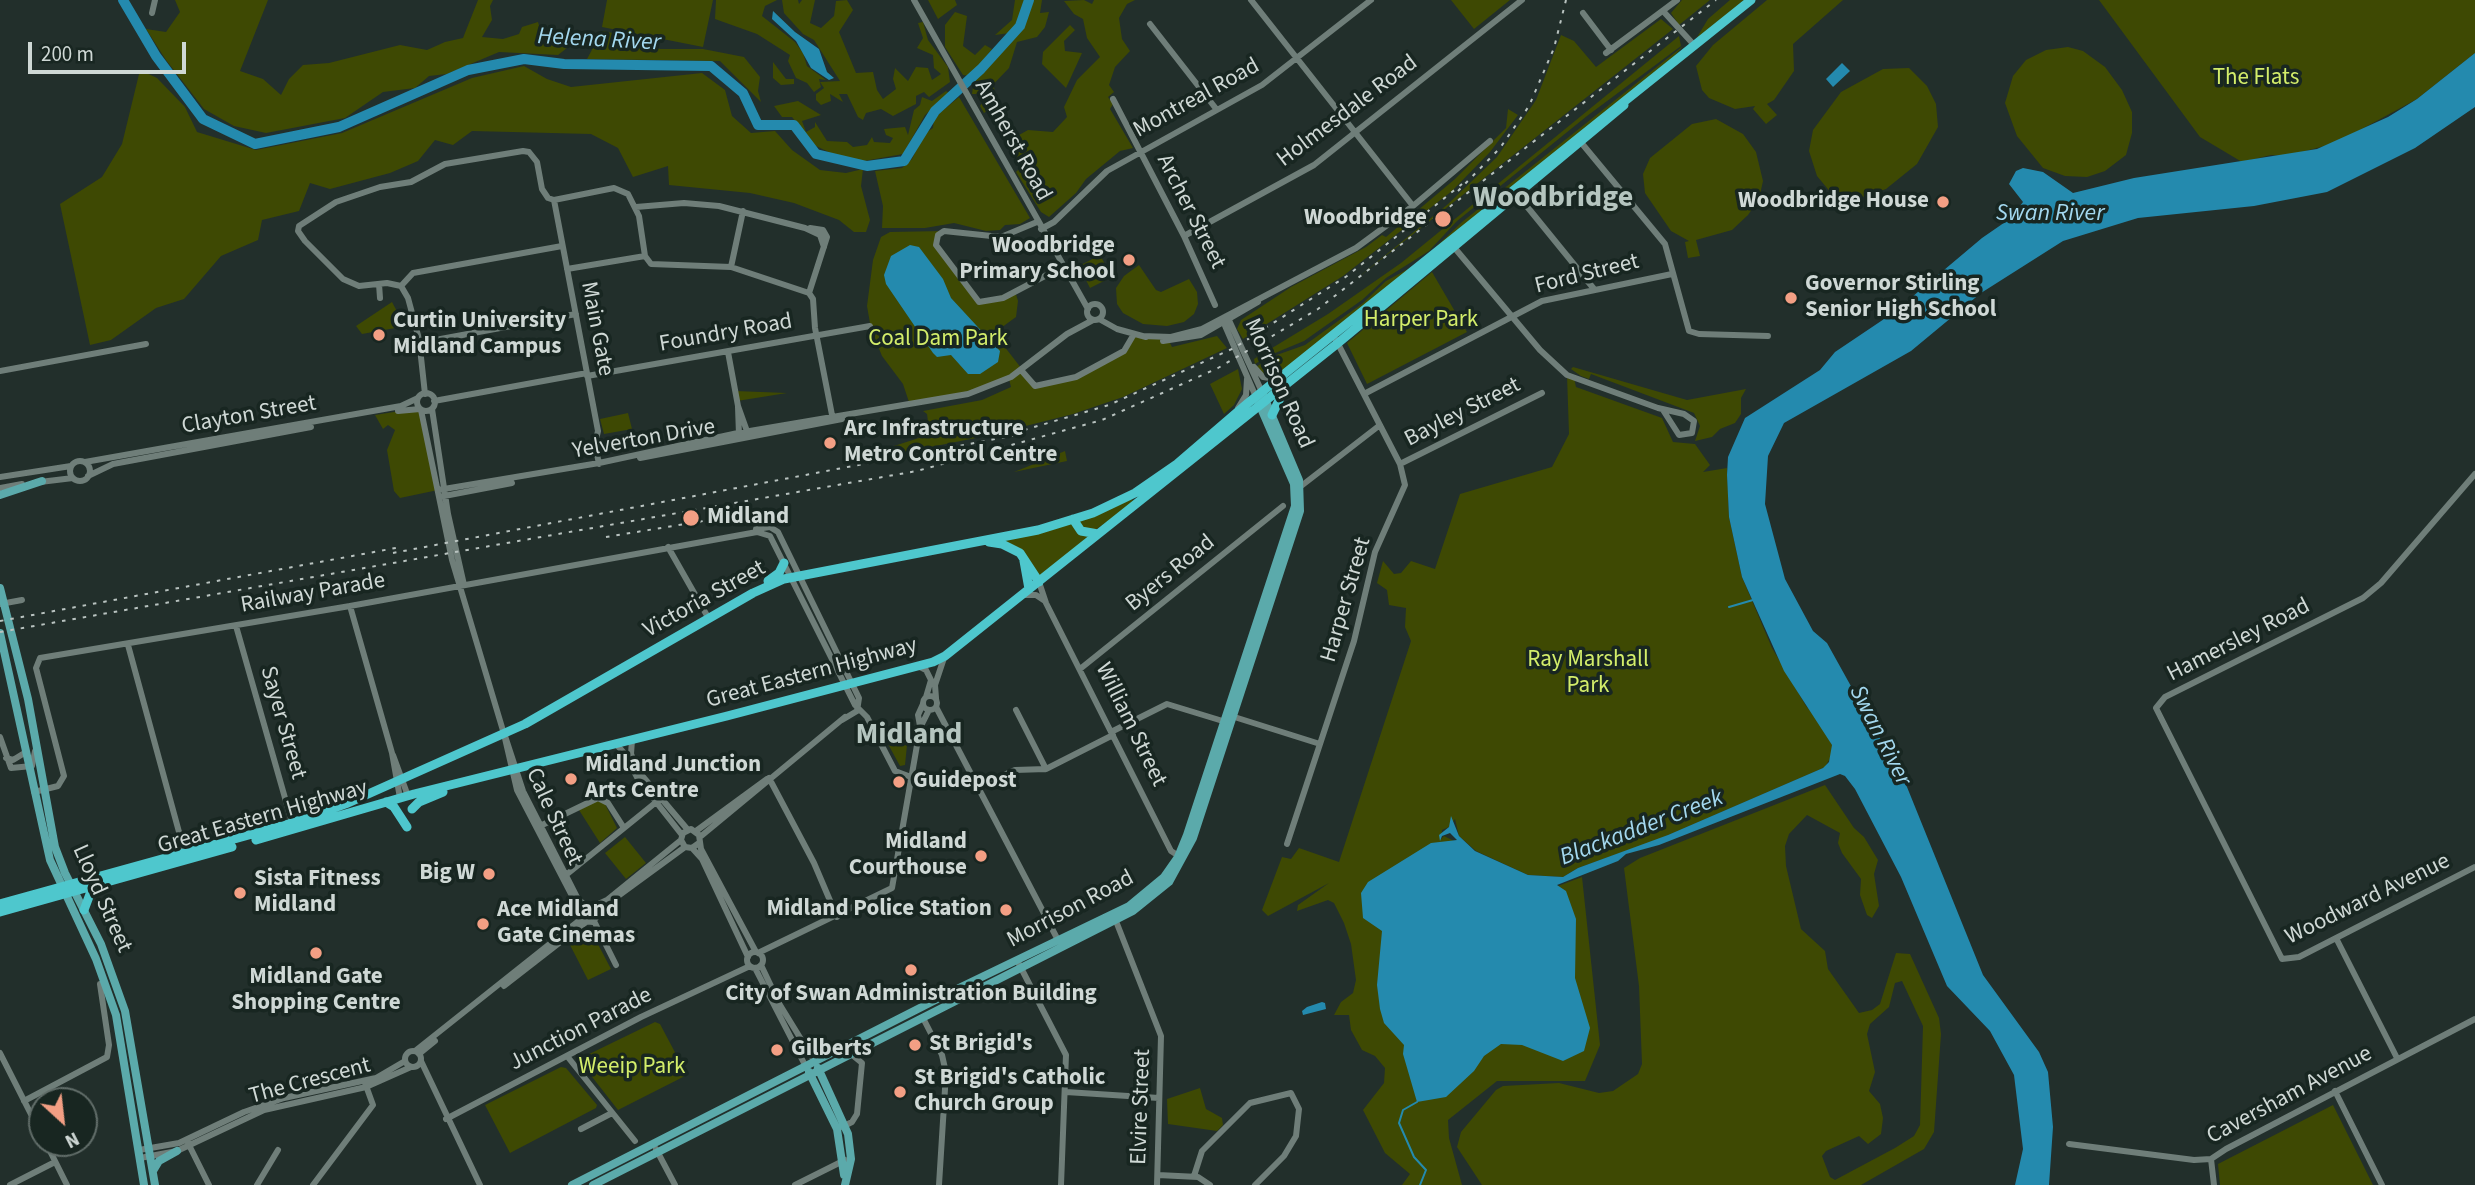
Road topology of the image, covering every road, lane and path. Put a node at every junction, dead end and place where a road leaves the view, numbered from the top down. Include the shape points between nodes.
1 (155, 0) edge
2 (914, 0) edge
3 (1251, 0) edge
4 (1371, 0) edge
5 (1522, 0) edge
6 (1677, 0) edge
7 (1751, 0) edge
8 (1663, 11) junction
9 (152, 12) dead end
10 (1583, 13) dead end
11 (1150, 24) dead end
12 (1695, 46) junction
13 (1297, 58) junction
14 (1113, 99) dead end
15 (1217, 110) junction
16 (1355, 132) junction
17 (1490, 141) dead end
18 (1579, 141) junction
19 (1139, 152) junction
20 (1516, 193) junction
21 (554, 200) junction
22 (636, 206) junction
23 (1413, 206) junction
24 (743, 211) junction
25 (1039, 225) junction
26 (1184, 236) junction
27 (1452, 245) junction
28 (562, 246) junction
29 (645, 256) junction
30 (731, 267) junction
31 (1062, 267) junction
32 (567, 270) junction
33 (1672, 274) junction
34 (379, 284) junction
35 (401, 286) junction
36 (1594, 289) junction
37 (809, 293) junction
38 (380, 298) dead end
39 (1259, 301) junction
40 (1215, 305) dead end
41 (1089, 308) junction
42 (1252, 308) junction
43 (576, 314) junction
44 (1512, 316) junction
45 (1098, 317) junction
46 (1226, 320) junction
47 (870, 326) dead end
48 (1206, 333) junction
49 (1068, 334) junction
50 (1138, 335) junction
51 (817, 336) junction
52 (1768, 336) dead end
53 (1336, 339) junction
54 (1235, 340) junction
55 (419, 343) junction
56 (146, 344) dead end
57 (728, 352) junction
58 (1249, 364) junction
59 (1021, 370) junction
60 (0, 371) edge
61 (587, 374) junction
62 (1247, 377) junction
63 (1279, 379) junction
64 (1290, 381) junction
65 (1542, 393) dead end
66 (425, 394) junction
67 (1364, 394) junction
68 (418, 398) junction
69 (1261, 399) junction
70 (434, 401) junction
71 (738, 406) junction
72 (432, 409) junction
73 (421, 410) junction
74 (1663, 410) junction
75 (1272, 415) junction
76 (1230, 418) junction
77 (833, 419) junction
78 (1380, 425) junction
79 (748, 435) junction
80 (739, 437) junction
81 (85, 462) junction
82 (599, 464) junction
83 (1400, 464) junction
84 (71, 466) junction
85 (2475, 474) edge
86 (88, 475) junction
87 (0, 477) edge
88 (72, 478) junction
89 (42, 481) junction
90 (0, 488) edge
91 (1298, 490) junction
92 (442, 492) junction
93 (0, 495) edge
94 (1283, 506) dead end
95 (1073, 519) junction
96 (751, 532) junction
97 (1100, 534) junction
98 (966, 543) junction
99 (668, 547) junction
100 (1020, 553) junction
101 (784, 563) junction
102 (794, 576) junction
103 (1039, 582) junction
104 (461, 584) junction
105 (0, 589) edge
106 (1029, 589) junction
107 (753, 593) junction
108 (1021, 596) junction
109 (22, 600) dead end
110 (1046, 603) junction
111 (0, 604) edge
112 (350, 606) junction
113 (709, 619) junction
114 (236, 626) junction
115 (0, 633) edge
116 (128, 645) junction
117 (945, 656) junction
118 (918, 666) junction
119 (1080, 669) junction
120 (848, 684) junction
121 (937, 699) junction
122 (924, 700) junction
123 (857, 706) junction
124 (933, 709) junction
125 (1016, 710) dead end
126 (1228, 719) junction
127 (920, 727) junction
128 (1112, 733) junction
129 (504, 734) junction
130 (0, 737) edge
131 (632, 740) junction
132 (36, 743) junction
133 (616, 744) junction
134 (1320, 744) junction
135 (26, 752) junction
136 (6, 758) junction
137 (29, 767) junction
138 (1046, 769) junction
139 (514, 770) junction
140 (911, 777) junction
141 (769, 778) junction
142 (399, 780) junction
143 (452, 785) junction
144 (980, 786) junction
145 (45, 790) junction
146 (34, 792) junction
147 (404, 797) junction
148 (658, 801) junction
149 (386, 802) junction
150 (412, 810) dead end
151 (293, 826) junction
152 (407, 827) dead end
153 (538, 827) junction
154 (624, 828) junction
155 (696, 835) junction
156 (685, 843) junction
157 (1287, 844) dead end
158 (185, 854) junction
159 (1181, 858) junction
160 (2475, 867) edge
161 (566, 875) junction
162 (103, 883) junction
163 (72, 887) junction
164 (62, 890) junction
165 (0, 904) edge
166 (589, 909) junction
167 (84, 910) junction
168 (0, 912) edge
169 (837, 917) junction
170 (1115, 917) junction
171 (583, 921) junction
172 (594, 921) junction
173 (2336, 938) junction
174 (1060, 944) junction
175 (776, 946) junction
176 (757, 953) junction
177 (2278, 955) joint
178 (754, 962) junction
179 (1019, 964) junction
180 (616, 965) dead end
181 (100, 984) dead end
182 (923, 1018) junction
183 (2475, 1019) edge
184 (0, 1053) edge
185 (851, 1054) junction
186 (418, 1055) junction
187 (567, 1056) junction
188 (2397, 1058) junction
189 (405, 1061) junction
190 (413, 1067) junction
191 (813, 1068) junction
192 (427, 1080) junction
193 (366, 1084) junction
194 (2335, 1091) junction
195 (1066, 1092) junction
196 (1159, 1098) junction
197 (24, 1101) junction
198 (28, 1109) edge
199 (612, 1113) junction
200 (446, 1119) junction
201 (846, 1126) junction
202 (581, 1129) dead end
203 (837, 1129) junction
204 (635, 1141) dead end
205 (188, 1143) junction
206 (2069, 1144) dead end
207 (656, 1148) junction
208 (278, 1150) dead end
209 (177, 1151) junction
210 (149, 1152) junction
211 (139, 1154) junction
212 (53, 1157) edge
213 (2211, 1159) junction
214 (847, 1160) junction
215 (55, 1162) junction
216 (153, 1171) junction
217 (1158, 1175) junction
218 (1195, 1176) junction
219 (316, 1184) edge
220 (10, 1185) edge
221 (67, 1185) edge
222 (144, 1185) edge
223 (155, 1185) edge
224 (209, 1185) edge
225 (257, 1185) edge
226 (480, 1185) edge
227 (572, 1185) edge
228 (593, 1185) edge
229 (675, 1185) edge
230 (795, 1185) edge
231 (845, 1185) edge
232 (939, 1185) edge
233 (1061, 1185) edge
234 (1157, 1185) edge
235 (1210, 1185) edge
236 (1255, 1185) edge
237 (2214, 1185) edge
238 (2382, 1185) edge

1 - 9 street
2 - 25 street, Amherst Road
3 - 13 street
4 - 13 street, Montreal Road
5 - 16 street, Holmesdale Road
6 - 8 street
7 - 12 highway, Great Eastern Highway
8 - 10 street via 1608,52
8 - 12 street
11 - 15 street
12 - 18 highway, Great Eastern Highway
13 - 15 street, Montreal Road via 1262,85
13 - 16 street
14 - 19 street, Archer Street
15 - 19 street, Montreal Road
16 - 23 street
16 - 26 street, Holmesdale Road via 1304,171
17 - 23 street
18 - 20 highway, Great Eastern Highway
18 - 33 street via 1663,240
19 - 25 street, Montreal Road via 1107,171 1054,222
19 - 26 street, Archer Street
20 - 27 highway, Great Eastern Highway
20 - 36 street
21 - 22 street via 614,188 628,194
21 - 28 street, Main Gate
21 - 34 street, Main Gate via 544,194 534,156 515,152 445,164 411,182 336,202 302,223 298,230 343,279 359,286
22 - 24 street via 705,204
22 - 29 street
23 - 39 street via 1365,243
24 - 30 street
24 - 37 street via 821,236 824,247
25 - 31 street, Amherst Road
25 - 31 street, Montreal Road via 1001,237 944,231 936,245 979,302 1003,298
26 - 40 street, Archer Street
27 - 44 street
27 - 53 highway, Great Eastern Highway
28 - 32 street, Main Gate
28 - 35 street via 413,273
29 - 30 street via 655,265
29 - 32 street
30 - 37 street
31 - 41 street, Amherst Road
32 - 43 street, Main Gate
33 - 36 street, Ford Street
33 - 52 street via 1687,327 1693,333
34 - 35 street
34 - 38 street
35 - 55 street
36 - 44 street, Ford Street via 1550,299
37 - 51 street
39 - 42 street
39 - 46 street
41 - 45 street
41 - 45 street via 1099,306
41 - 49 street, Yelverton Drive
42 - 46 street
42 - 54 street via 1236,323
43 - 55 street
43 - 61 street, Main Gate
44 - 67 street, Ford Street
44 - 74 street via 1567,375
45 - 49 street, Yelverton Drive
45 - 50 street
46 - 48 street
46 - 50 street via 1180,336
46 - 54 street, Morrison Road
47 - 51 street, Foundry Road
48 - 50 street via 1174,341
48 - 54 street via 1222,331
49 - 59 street, Yelverton Drive
50 - 59 street via 1124,351 1076,377 1035,386
51 - 57 street, Foundry Road
51 - 77 street
53 - 63 highway, Great Eastern Highway
53 - 64 highway, Great Eastern Highway
53 - 67 street, Harper Street
54 - 58 street, Morrison Road
54 - 62 street, Morrison Road
55 - 66 street
56 - 60 street
57 - 61 street, Foundry Road
57 - 71 street
58 - 63 street via 1263,377
58 - 69 street, Morrison Road
59 - 77 street, Yelverton Drive via 968,394
61 - 70 street, Foundry Road
61 - 82 street, Main Gate via 598,430
62 - 69 street, Morrison Road
62 - 76 street via 1246,395
63 - 69 highway, Great Eastern Highway
64 - 69 highway, Great Eastern Highway
64 - 75 highway
65 - 83 street, Bayley Street
66 - 68 street, Clayton Street
66 - 70 street
67 - 78 street, Harper Street
68 - 73 street
68 - 81 street, Clayton Street via 388,409
69 - 75 main road, Morrison Road
69 - 76 highway, Victoria Street
69 - 91 main road, Morrison Road
69 - 97 highway, Great Eastern Highway
70 - 72 street
71 - 79 street
71 - 80 street
72 - 73 street, Clayton Street
72 - 92 street
73 - 86 street, Clayton Street via 113,464
73 - 92 street
74 - 74 street via 1691,418 1695,425 1692,433 1679,435
75 - 91 main road, Morrison Road
76 - 95 highway, Victoria Street via 1156,480
77 - 79 street, Yelverton Drive
78 - 83 street, Harper Street
78 - 91 street
79 - 80 street, Yelverton Drive
80 - 82 street, Yelverton Drive
81 - 84 street
81 - 86 street
82 - 92 street, Yelverton Drive
83 - 134 street, Harper Street via 1405,485 1375,552 1366,603
84 - 87 street
84 - 88 street
85 - 177 street, Hamersley Road via 2363,598 2159,701 2157,713
86 - 88 street via 82,480
88 - 89 street
89 - 90 street
89 - 93 main road
91 - 126 main road, Morrison Road
92 - 104 street, Cale Street
94 - 119 street, Byers Road
95 - 97 highway via 1087,534
95 - 98 highway, Victoria Street
96 - 99 street, Railway Parade
96 - 101 street, Railway Parade via 770,536
96 - 102 street, Railway Parade via 768,527 778,532
97 - 103 highway, Great Eastern Highway
98 - 100 highway via 993,542
98 - 102 highway, Victoria Street
99 - 104 street, Railway Parade
99 - 113 street
100 - 103 highway, William Street
100 - 106 highway
101 - 102 street
101 - 107 highway via 779,573
102 - 107 highway, Victoria Street
102 - 120 street
103 - 106 highway, Great Eastern Highway
103 - 110 street, William Street
104 - 112 street, Railway Parade
104 - 129 street, Cale Street
105 - 132 main road, Lloyd Street
106 - 108 highway, Great Eastern Highway
107 - 113 highway, Victoria Street
108 - 110 street via 1036,595
108 - 117 highway, Great Eastern Highway
109 - 111 street
110 - 119 street, William Street
112 - 114 street, Railway Parade
112 - 142 street
113 - 129 highway, Victoria Street
114 - 116 street, Railway Parade
114 - 151 street, Sayer Street
115 - 135 main road, Lloyd Street
116 - 145 street, Railway Parade via 37,661 64,776 58,786
116 - 158 street
117 - 118 highway, Great Eastern Highway
117 - 121 street via 936,685
118 - 120 highway, Great Eastern Highway
118 - 122 street via 931,680
119 - 128 street, William Street
120 - 123 street
120 - 131 highway, Great Eastern Highway
121 - 122 street
121 - 124 street
122 - 124 street
122 - 127 street via 918,715
123 - 140 street via 895,771
123 - 141 street
124 - 127 street
124 - 144 street
125 - 138 street
126 - 128 street via 1167,704
126 - 134 street
126 - 159 main road, Morrison Road
127 - 140 street
128 - 138 street
128 - 159 street, William Street via 1171,851
129 - 139 street, Cale Street
129 - 142 highway, Victoria Street
130 - 136 street
131 - 133 highway, Great Eastern Highway
131 - 148 street via 631,754
132 - 137 street via 35,762
132 - 145 main road, Lloyd Street
133 - 139 highway, Great Eastern Highway
133 - 148 street
134 - 157 street, Harper Street
135 - 136 street via 13,760
135 - 137 main road, Lloyd Street
136 - 137 street via 11,768
137 - 146 main road, Lloyd Street
138 - 144 street via 1015,770
139 - 143 highway, Great Eastern Highway
139 - 153 street, Cale Street
140 - 169 street, Junction Parade via 894,885
141 - 155 street
141 - 169 street
142 - 147 street
142 - 151 highway, Victoria Street
143 - 147 highway, Great Eastern Highway
143 - 150 highway
144 - 174 street
145 - 146 street
145 - 163 main road, Lloyd Street via 55,847
146 - 164 main road, Lloyd Street
147 - 149 highway, Great Eastern Highway
148 - 154 street
148 - 155 street
148 - 156 street
149 - 151 highway, Great Eastern Highway
149 - 152 highway
151 - 158 highway, Great Eastern Highway
151 - 162 highway, Great Eastern Highway
153 - 154 street via 598,798 608,803
153 - 161 street, Cale Street
153 - 166 street, Cale Street
154 - 161 street
155 - 156 street
155 - 156 street
155 - 176 street
156 - 166 street
156 - 178 street via 702,859
158 - 163 highway, Great Eastern Highway
159 - 170 main road, Morrison Road via 1148,893
160 - 173 street, Woodward Avenue
161 - 166 street, Cale Street via 578,899
162 - 163 highway, Great Eastern Highway
162 - 167 highway via 90,894
163 - 164 highway, Great Eastern Highway
163 - 167 main road, Lloyd Street
164 - 165 highway, Great Eastern Highway
164 - 168 highway, Great Eastern Highway
164 - 211 main road, Lloyd Street via 96,959 116,1015
166 - 171 street
166 - 172 street
167 - 210 main road, Lloyd Street via 125,1011
169 - 175 street, Junction Parade
170 - 174 main road, Morrison Road
170 - 196 street, Elvire Street via 1161,1036
171 - 172 street
171 - 186 street, The Crescent
172 - 180 street
173 - 177 street, Woodward Avenue via 2292,960
173 - 188 street
174 - 179 main road, Morrison Road
175 - 176 street, Junction Parade
175 - 178 street
176 - 178 street, Junction Parade
176 - 178 street
178 - 187 street, Junction Parade
178 - 191 street
179 - 182 main road, Morrison Road
179 - 191 main road, Morrison Road
179 - 195 street via 1066,1055
181 - 197 street via 107,1057
182 - 185 main road, Morrison Road
182 - 232 street via 946,1073
183 - 188 street, Caversham Avenue
184 - 197 street
185 - 191 main road, Morrison Road
185 - 201 street via 862,1063 857,1114
186 - 189 street, The Crescent via 407,1053
186 - 190 street, The Crescent
186 - 192 street
187 - 199 street
187 - 200 street, Junction Parade
188 - 194 street, Caversham Avenue
189 - 190 street
189 - 193 street, The Crescent
190 - 192 street
190 - 193 street, The Crescent
191 - 201 main road
191 - 203 main road
191 - 207 main road, Morrison Road
192 - 200 street
193 - 205 street, The Crescent via 262,1105
193 - 219 street via 373,1105
194 - 213 street, Caversham Avenue
194 - 238 street
195 - 196 street
195 - 233 street
196 - 217 street, Elvire Street
197 - 198 street
199 - 202 street
199 - 204 street
200 - 226 street
201 - 203 street
201 - 214 main road
203 - 214 main road
205 - 209 street, The Crescent
205 - 210 street, The Crescent
205 - 224 street
206 - 213 street, Caversham Avenue
207 - 227 main road, Morrison Road
207 - 228 main road, Morrison Road
207 - 229 street
208 - 225 street
209 - 210 street, The Crescent
209 - 216 main road via 159,1161
210 - 211 street, The Crescent
210 - 216 main road, Lloyd Street
211 - 222 main road, Lloyd Street
212 - 215 street
213 - 237 street
214 - 230 street
214 - 231 main road
215 - 220 street
215 - 221 street
216 - 223 main road, Lloyd Street
217 - 218 street
217 - 234 street, Elvire Street
218 - 235 street
218 - 236 street via 1202,1151 1250,1103 1291,1093 1299,1109 1296,1136 1284,1156

